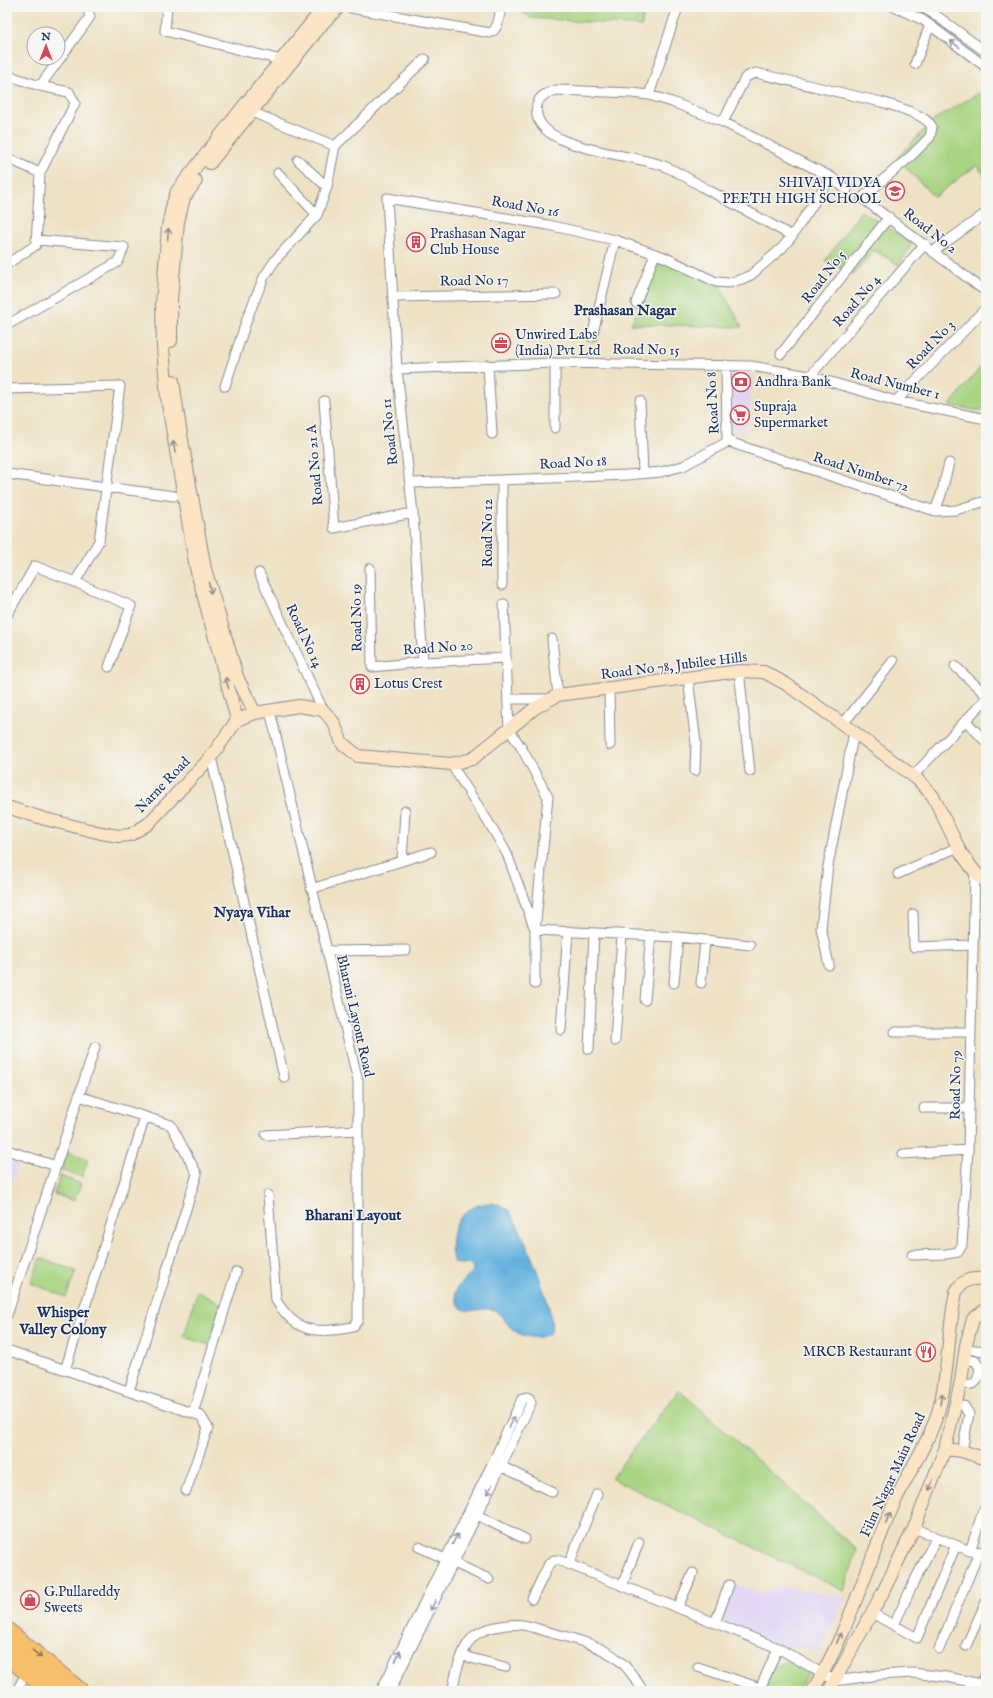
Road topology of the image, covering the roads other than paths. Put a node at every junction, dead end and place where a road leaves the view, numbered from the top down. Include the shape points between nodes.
1 (87, 7) edge
2 (167, 7) edge
3 (328, 7) edge
4 (339, 7) edge
5 (678, 7) edge
6 (896, 7) edge
7 (922, 7) edge
8 (352, 8) edge
9 (497, 8) edge
10 (930, 25) junction
11 (986, 52) edge
12 (425, 59) dead end
13 (282, 60) junction
14 (915, 64) dead end
15 (986, 67) edge
16 (7, 75) edge
17 (40, 86) junction
18 (649, 95) junction
19 (246, 110) junction
20 (722, 122) junction
21 (335, 146) junction
22 (7, 158) edge
23 (298, 160) dead end
24 (40, 173) junction
25 (278, 174) dead end
26 (831, 177) junction
27 (327, 186) junction
28 (847, 190) dead end
29 (387, 198) joint
30 (986, 213) edge
31 (318, 215) junction
32 (889, 216) junction
33 (792, 236) junction
34 (37, 240) junction
35 (615, 240) junction
36 (925, 244) junction
37 (934, 251) junction
38 (655, 254) junction
39 (7, 264) edge
40 (981, 288) dead end
41 (556, 294) dead end
42 (394, 297) junction
43 (636, 303) dead end
44 (986, 308) edge
45 (7, 325) edge
46 (592, 337) dead end
47 (781, 354) dead end
48 (555, 363) junction
49 (726, 364) junction
50 (488, 365) junction
51 (397, 369) junction
52 (810, 376) junction
53 (226, 386) dead end
54 (7, 389) edge
55 (324, 401) dead end
56 (640, 401) dead end
57 (896, 401) junction
58 (986, 419) edge
59 (555, 428) dead end
60 (492, 434) dead end
61 (729, 441) junction
62 (949, 463) dead end
63 (643, 473) junction
64 (7, 474) edge
65 (502, 480) junction
66 (410, 483) junction
67 (106, 487) junction
68 (174, 496) dead end
69 (986, 502) edge
70 (935, 511) junction
71 (412, 513) junction
72 (370, 568) dead end
73 (259, 573) dead end
74 (75, 582) junction
75 (502, 585) dead end
76 (504, 604) dead end
77 (7, 615) edge
78 (552, 639) dead end
79 (506, 658) junction
80 (893, 661) dead end
81 (423, 662) junction
82 (955, 666) dead end
83 (109, 667) dead end
84 (372, 667) joint
85 (739, 671) junction
86 (688, 678) junction
87 (608, 689) junction
88 (986, 695) edge
89 (554, 697) junction
90 (508, 699) junction
91 (986, 699) edge
92 (323, 710) junction
93 (270, 711) junction
94 (255, 713) junction
95 (238, 720) junction
96 (966, 721) junction
97 (843, 724) junction
98 (509, 730) junction
99 (854, 732) junction
100 (986, 742) edge
101 (610, 744) dead end
102 (211, 757) junction
103 (450, 764) junction
104 (695, 771) dead end
105 (750, 771) dead end
106 (913, 776) junction
107 (7, 807) edge
108 (405, 811) dead end
109 (958, 847) junction
110 (432, 852) dead end
111 (402, 861) junction
112 (975, 872) junction
113 (898, 874) dead end
114 (986, 882) edge
115 (311, 889) junction
116 (913, 914) dead end
117 (535, 930) junction
118 (568, 931) junction
119 (594, 933) junction
120 (622, 934) junction
121 (651, 935) junction
122 (678, 937) junction
123 (705, 940) junction
124 (750, 945) dead end
125 (973, 945) junction
126 (406, 950) dead end
127 (326, 952) junction
128 (829, 965) dead end
129 (701, 983) dead end
130 (535, 984) dead end
131 (674, 984) dead end
132 (645, 1000) dead end
133 (561, 1030) dead end
134 (895, 1032) dead end
135 (971, 1032) junction
136 (615, 1041) dead end
137 (95, 1047) dead end
138 (588, 1049) dead end
139 (284, 1077) dead end
140 (78, 1096) junction
141 (924, 1108) dead end
142 (969, 1108) junction
143 (145, 1117) junction
144 (358, 1130) junction
145 (266, 1135) dead end
146 (7, 1150) edge
147 (968, 1150) junction
148 (903, 1154) dead end
149 (56, 1166) junction
150 (268, 1195) dead end
151 (912, 1255) dead end
152 (236, 1272) dead end
153 (986, 1278) edge
154 (986, 1309) edge
155 (7, 1315) edge
156 (7, 1350) edge
157 (986, 1351) edge
158 (965, 1354) junction
159 (65, 1370) junction
160 (128, 1391) junction
161 (956, 1403) junction
162 (193, 1413) junction
163 (945, 1449) junction
164 (962, 1451) junction
165 (986, 1459) edge
166 (502, 1466) junction
167 (186, 1491) dead end
168 (552, 1492) dead end
169 (597, 1494) dead end
170 (986, 1508) edge
171 (477, 1515) junction
172 (914, 1528) junction
173 (936, 1538) junction
174 (525, 1539) dead end
175 (639, 1542) dead end
176 (956, 1545) junction
177 (419, 1547) dead end
178 (978, 1551) edge
179 (450, 1561) junction
180 (569, 1564) junction
181 (693, 1573) dead end
182 (489, 1579) dead end
183 (729, 1585) dead end
184 (622, 1586) junction
185 (532, 1599) dead end
186 (986, 1602) edge
187 (678, 1607) junction
188 (872, 1613) junction
189 (715, 1623) junction
190 (894, 1626) junction
191 (7, 1629) edge
192 (7, 1643) edge
193 (966, 1646) dead end
194 (778, 1648) junction
195 (939, 1649) dead end
196 (463, 1656) junction
197 (7, 1658) edge
198 (505, 1667) dead end
199 (698, 1667) dead end
200 (7, 1669) edge
201 (822, 1673) junction
202 (986, 1674) edge
203 (984, 1684) edge
204 (19, 1686) edge
205 (832, 1686) edge
206 (759, 1689) edge
207 (33, 1691) edge
208 (47, 1691) edge
209 (64, 1691) edge
210 (82, 1691) edge
211 (381, 1691) edge
212 (390, 1691) edge
213 (452, 1691) edge
214 (643, 1691) edge
215 (812, 1691) edge

1 - 17 street via 90,17
2 - 13 street via 165,31
3 - 13 main road via 316,17
4 - 19 main road
5 - 18 street
6 - 10 street
7 - 11 street
8 - 9 street via 486,33 495,30
10 - 14 street
15 -> 10 street
12 - 21 street
13 - 19 main road
16 - 17 street
17 - 24 street via 69,92 75,103
18 - 20 street
18 - 33 street via 557,90 546,93 538,100 537,119 544,129 580,147 665,166
19 - 21 street
19 -> 94 main road via 184,198 178,222 170,328 176,405 205,569 238,679
95 -> 19 main road via 194,560 170,423 162,324 168,226 175,196
20 - 26 street
20 - 32 street, Road No 2 via 745,78 750,74 881,102 926,119 932,127 930,137 862,198
21 - 27 street
22 - 24 street
23 - 27 street
24 - 34 street
25 - 31 street
26 - 28 street
26 - 33 street, Road No 16
27 - 31 street
29 - 35 street, Road No 16 via 548,225
29 - 42 street, Road No 11
30 - 37 street
31 - 53 street via 276,259 264,277 248,316
32 - 36 street, Road No 2
32 - 47 street, Road No 5
33 - 38 street, Road No 16 via 751,275 729,283 716,282
34 - 39 street via 36,245
34 - 45 street via 124,247 118,262
35 - 38 street, Road No 16
35 - 46 street
36 - 37 street, Road No 2
36 - 52 street, Road No 4
37 - 40 street, Road No 2
38 - 43 street
41 - 42 street, Road No 17
42 - 51 street, Road No 11
44 - 57 street, Road No 3
48 - 49 street, Road No 15
48 - 50 street, Road No 15
48 - 59 street
49 - 52 street, Road Number 1 via 757,366
49 - 61 street, Road No 8
50 - 51 street, Road No 15
50 - 60 street
51 - 66 street, Road No 11
52 - 57 street, Road Number 1
54 - 67 street via 120,386
55 - 71 street, Road No 21 A via 334,528
56 - 63 street
57 - 58 street, Road Number 1
61 - 63 street, Road No 18 via 683,466 661,472
61 - 70 street, Road Number 72
62 - 70 street
63 - 65 street, Road No 18
64 - 67 street
65 - 66 street, Road No 18
65 - 75 street, Road No 12
66 - 71 street, Road No 11
67 - 68 street
67 - 74 street via 99,541
69 - 70 street, Road Number 72 via 956,510
71 - 81 street, Road No 11
72 - 84 street, Road No 19
73 - 92 street, Road No 14
74 - 77 street via 35,566
74 - 83 street via 131,606
76 - 79 street
78 - 89 street
79 - 81 street, Road No 20
79 - 90 street
80 - 97 street
81 - 84 street, Road No 20
82 - 88 street
85 - 86 main road, Road No 78, Jubilee Hills
85 - 97 main road, Road No 78, Jubilee Hills via 764,672 786,684
85 - 105 street
86 - 87 main road, Road No 78, Jubilee Hills
86 - 104 street via 696,743
87 - 89 main road, Road No 78, Jubilee Hills
87 - 101 street
89 - 90 street
89 - 98 main road, Road No 78, Jubilee Hills via 535,708
90 - 98 street
91 - 96 street
92 - 93 main road via 299,706
92 - 103 main road, Road No 78, Jubilee Hills via 334,723 342,743 358,756
93 - 94 main road
93 - 115 street, Bharani Layout Road
94 - 95 main road
95 - 102 main road, Narne Road
96 - 100 street
96 - 106 street
97 - 99 main road, Road No 78, Jubilee Hills
98 - 103 main road, Road No 78, Jubilee Hills via 472,759
98 - 117 street via 548,796
99 - 106 main road, Road No 78, Jubilee Hills
99 - 128 street via 828,866 821,928
102 - 107 main road, Narne Road via 148,824 130,835 101,833
102 - 139 street
103 - 117 street via 507,854
106 - 109 main road, Road No 78, Jubilee Hills via 933,796
108 - 111 street
109 - 112 main road, Road No 78, Jubilee Hills
109 - 113 street
110 - 111 street
111 - 115 street
112 - 114 main road, Road No 78, Jubilee Hills
112 - 125 street, Road No 79
115 - 127 street, Bharani Layout Road
116 - 125 street via 914,947
117 - 118 street
117 - 130 street
118 - 119 street
118 - 133 street
119 - 120 street
119 - 138 street
120 - 121 street
120 - 136 street
121 - 122 street
121 - 132 street
122 - 123 street
122 - 131 street
123 - 124 street
123 - 129 street
125 - 135 street, Road No 79
126 - 127 street
127 - 144 street, Bharani Layout Road via 358,1081
134 - 135 street
135 - 142 street, Road No 79
137 - 140 street
140 - 143 street
140 - 149 street
141 - 142 street
142 - 147 street, Road No 79
143 - 159 street
143 - 160 street via 170,1125 197,1174
144 - 145 street
144 - 150 street, Bharani Layout Road via 358,1320 353,1327 326,1332 297,1325 284,1314 276,1300
146 - 149 street
147 - 148 street
147 - 151 street, Road No 79 via 962,1245 958,1252
149 - 155 street
152 - 162 street
201 -> 153 main road, Film Nagar Main Road via 841,1635 894,1504 933,1429 941,1399 956,1292 962,1282 968,1279
154 - 158 main road via 973,1319
156 - 159 street
157 - 158 street
158 - 161 main road
159 - 160 street
160 - 162 street
161 - 163 main road
161 - 164 street via 964,1406 969,1414
162 - 167 street via 201,1416 208,1428
163 - 164 main road
163 -> 172 main road
164 - 165 main road
166 - 168 street
166 -> 171 street
179 -> 166 street via 522,1399 529,1398 531,1403
169 - 180 street
170 - 178 street via 983,1511
171 - 174 street
171 - 179 street
172 - 173 street
172 - 188 main road
173 - 176 street
173 - 190 street
175 - 184 street
176 - 178 street
176 - 190 street via 917,1638
177 - 179 street
178 - 195 street
179 - 182 street
211 -> 179 street
179 -> 212 street
180 - 184 street
180 - 185 street via 558,1560 551,1561
181 - 187 street
183 - 189 street
184 - 187 street
186 - 193 street
187 - 189 street
188 - 190 street
188 - 205 main road
189 - 194 street
191 -> 210 main road
192 - 209 main road
194 - 201 street
194 - 206 street
196 - 198 street
196 - 213 street
196 - 214 street via 473,1637 506,1625 522,1625 603,1651 621,1662
197 - 208 main road
199 - 206 street
200 - 204 main road
201 - 205 street
201 - 215 main road, Film Nagar Main Road
202 - 203 street
203 - 205 street via 912,1673 879,1675
204 - 207 main road

